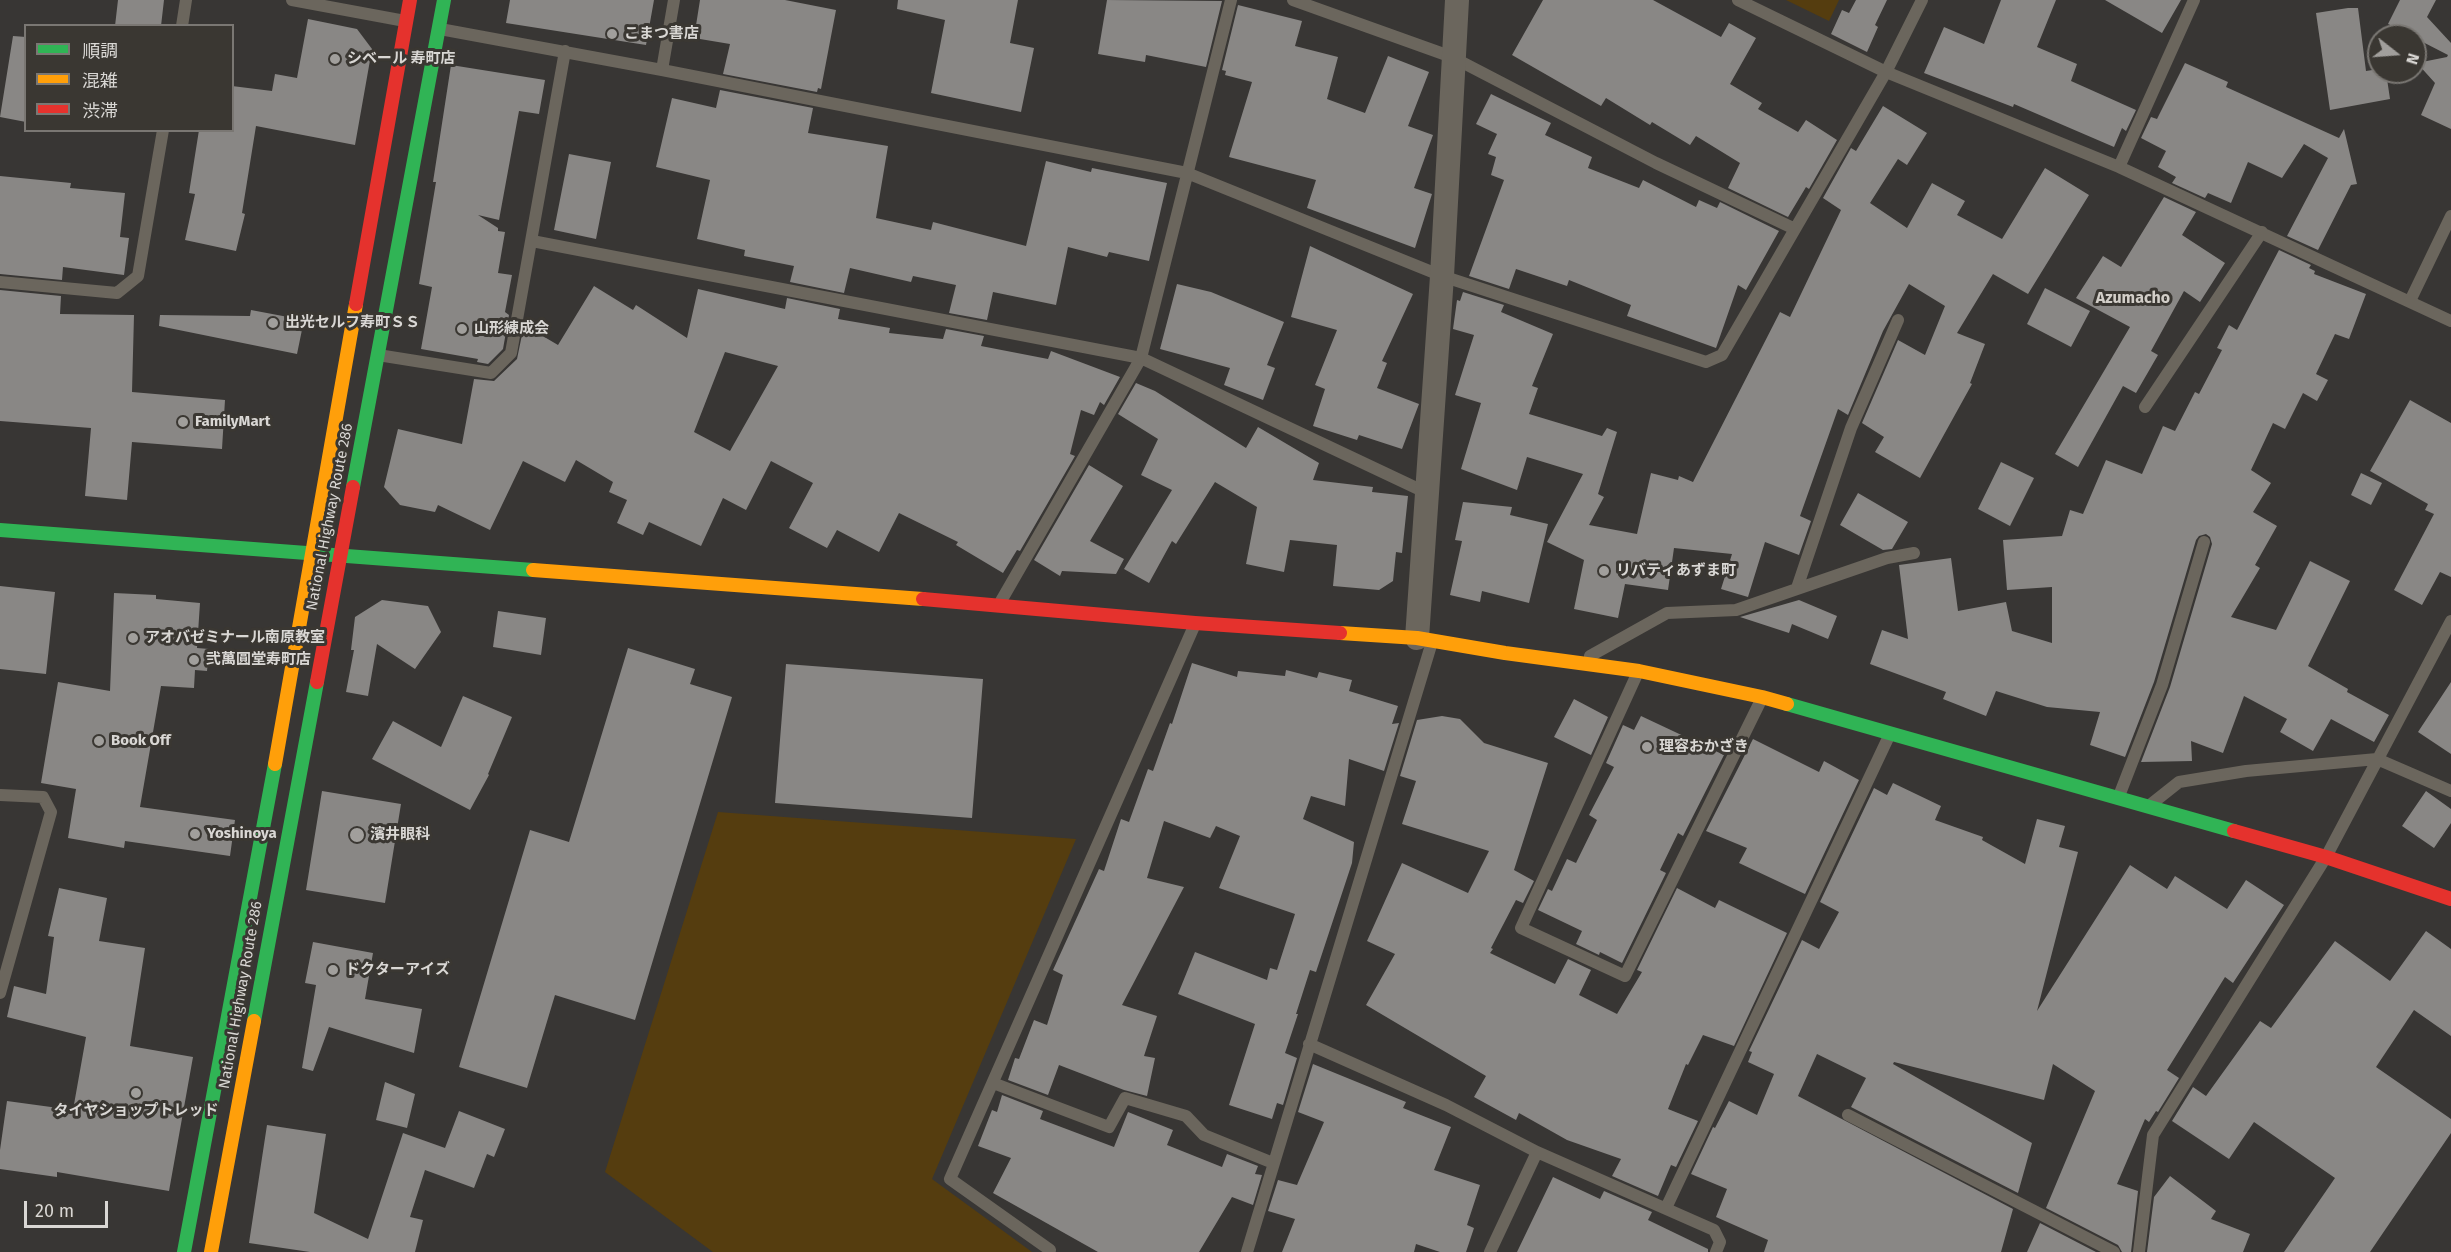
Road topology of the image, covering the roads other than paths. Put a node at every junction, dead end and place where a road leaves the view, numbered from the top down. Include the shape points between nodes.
1 (186, 0) edge
2 (292, 0) edge
3 (410, 0) edge
4 (444, 0) edge
5 (674, 0) edge
6 (1231, 0) edge
7 (1293, 0) edge
8 (1457, 0) edge
9 (1738, 0) edge
10 (1922, 0) edge
11 (2194, 0) edge
12 (406, 21) junction
13 (182, 24) edge
14 (439, 28) junction
15 (565, 51) junction
16 (1452, 57) junction
17 (662, 70) junction
18 (1886, 72) junction
19 (163, 132) edge
20 (2119, 167) junction
21 (1187, 173) junction
22 (2451, 216) edge
23 (1795, 229) junction
24 (2262, 232) junction
25 (532, 241) junction
26 (1442, 276) junction
27 (0, 282) edge
28 (2410, 301) junction
29 (1898, 320) dead end
30 (2451, 321) edge
31 (377, 355) junction
32 (1141, 358) junction
33 (2145, 407) dead end
34 (1427, 493) junction
35 (0, 530) edge
36 (2204, 542) dead end
37 (312, 553) junction
38 (1914, 553) dead end
39 (339, 557) junction
40 (1797, 588) junction
41 (999, 605) junction
42 (2451, 621) edge
43 (1195, 623) junction
44 (1425, 639) junction
45 (1578, 663) junction
46 (1639, 671) junction
47 (1762, 697) junction
48 (1889, 735) junction
49 (2377, 759) junction
50 (2451, 791) edge
51 (0, 795) edge
52 (2118, 799) junction
53 (2148, 807) junction
54 (2326, 857) junction
55 (2451, 899) edge
56 (0, 993) edge
57 (1309, 1044) junction
58 (993, 1083) junction
59 (1848, 1115) dead end
60 (1537, 1152) junction
61 (1273, 1163) junction
62 (1666, 1208) junction
63 (1050, 1250) dead end
64 (184, 1252) edge
65 (211, 1252) edge
66 (1247, 1252) edge
67 (1490, 1252) edge
68 (1716, 1252) edge
69 (2114, 1252) edge
70 (2139, 1252) edge

1 - 13 lane
2 - 12 lane
3 - 12 main road, National Highway Route 286
4 - 14 main road, National Highway Route 286
5 - 17 lane
6 - 21 lane
7 - 16 lane
8 - 16 street
9 - 18 lane
10 - 18 lane
11 - 20 lane
12 - 37 main road, National Highway Route 286
14 - 15 lane
14 - 31 main road, National Highway Route 286
15 - 17 lane
15 - 25 lane
16 - 23 lane via 1656,163
16 - 26 street
17 - 21 lane
18 - 20 lane
18 - 23 lane
19 - 27 lane via 138,276 117,292
20 - 24 lane
21 - 26 lane
21 - 32 lane
22 - 28 lane
23 - 26 lane via 1722,355 1706,362
24 - 28 lane
24 - 33 lane
25 - 31 lane via 511,352 491,373
25 - 32 lane
26 - 34 street
28 - 30 lane
29 - 40 lane via 1851,428
31 - 39 main road, National Highway Route 286
32 - 34 lane
32 - 41 lane
34 - 44 street
35 - 37 main road
36 - 52 lane via 2162,685
37 - 39 main road
37 - 64 main road, National Highway Route 286
38 - 40 lane
39 - 41 main road
39 - 65 main road, National Highway Route 286
40 - 45 lane via 1736,610 1667,613
41 - 43 main road
42 - 49 lane
43 - 44 main road
43 - 58 lane
44 - 45 main road
44 - 57 lane
45 - 46 main road
46 - 47 main road
46 - 47 lane via 1521,927 1625,976
47 - 48 main road
48 - 52 main road
48 - 62 lane
49 - 50 lane
49 - 53 lane via 2246,771 2179,782
49 - 54 lane
51 - 56 lane via 43,796 51,812
52 - 53 main road
53 - 54 main road
54 - 55 main road
54 - 70 lane via 2153,1136
57 - 60 lane via 1446,1105
57 - 61 lane
58 - 61 lane via 1109,1127 1125,1098 1186,1116 1204,1135
58 - 63 lane via 950,1179
59 - 69 lane
60 - 62 lane
60 - 67 lane
61 - 66 lane
62 - 68 lane via 1714,1230 1720,1242

